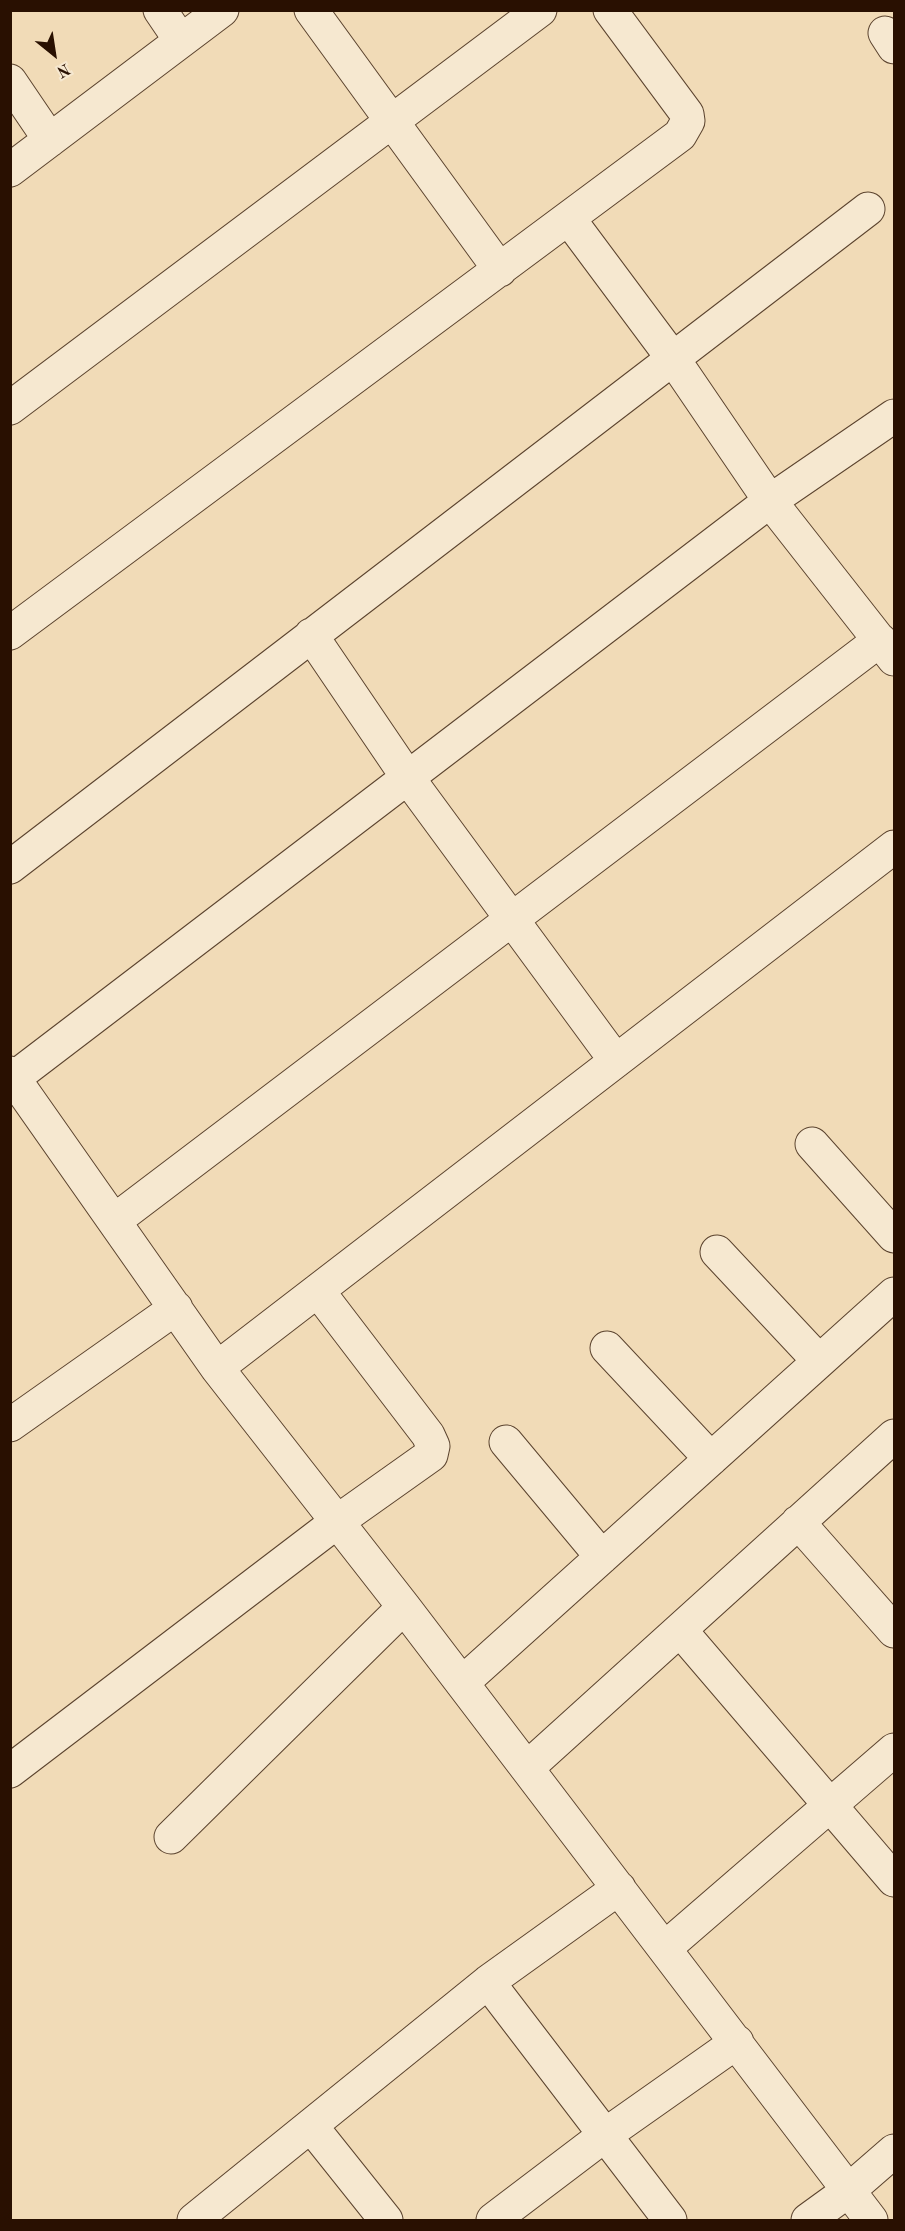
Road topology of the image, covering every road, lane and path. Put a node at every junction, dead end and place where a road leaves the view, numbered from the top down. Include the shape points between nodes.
1 (160, 10) edge
2 (222, 10) edge
3 (311, 10) edge
4 (540, 10) edge
5 (610, 10) edge
6 (181, 42) junction
7 (10, 81) edge
8 (392, 122) junction
9 (50, 140) junction
10 (10, 170) edge
11 (868, 209) dead end
12 (569, 219) junction
13 (500, 270) junction
14 (674, 360) junction
15 (10, 408) edge
16 (894, 416) edge
17 (770, 501) junction
18 (10, 633) edge
19 (311, 635) junction
20 (886, 637) edge
21 (408, 778) junction
22 (894, 847) edge
23 (10, 867) edge
24 (511, 919) junction
25 (616, 1061) junction
26 (12, 1077) edge
27 (812, 1144) dead end
28 (114, 1221) junction
29 (894, 1236) edge
30 (717, 1252) dead end
31 (318, 1291) junction
32 (894, 1294) edge
33 (176, 1308) junction
34 (607, 1348) dead end
35 (819, 1361) junction
36 (218, 1368) junction
37 (10, 1425) edge
38 (894, 1436) edge
39 (506, 1442) dead end
40 (711, 1459) junction
41 (338, 1521) junction
42 (798, 1522) junction
43 (603, 1557) junction
44 (404, 1607) junction
45 (680, 1630) junction
46 (894, 1631) edge
47 (462, 1683) junction
48 (894, 1750) edge
49 (527, 1768) junction
50 (10, 1771) edge
51 (830, 1805) junction
52 (171, 1837) dead end
53 (894, 1880) edge
54 (619, 1888) junction
55 (665, 1948) junction
56 (488, 1982) junction
57 (737, 2042) junction
58 (311, 2126) junction
59 (605, 2135) junction
60 (894, 2151) edge
61 (848, 2191) junction
62 (194, 2220) edge
63 (386, 2220) edge
64 (493, 2220) edge
65 (670, 2220) edge
66 (808, 2220) edge
67 (870, 2220) edge

1 - 6 street
2 - 6 street
3 - 8 street
4 - 8 street
5 - 12 street via 682,104 688,121 680,135
6 - 9 street
7 - 9 street
8 - 13 street
8 - 15 street
9 - 10 street
11 - 14 street
12 - 13 street
12 - 14 street
13 - 18 street
14 - 17 street
14 - 19 street
16 - 17 street
17 - 20 street
17 - 21 street
19 - 21 street
19 - 23 street
20 - 24 street
21 - 24 street
21 - 26 street
22 - 25 street
24 - 25 street
24 - 28 street
25 - 31 street
26 - 28 street
27 - 29 street
28 - 33 street
30 - 35 street
31 - 36 street
31 - 41 street via 433,1446 425,1462
32 - 35 street
33 - 36 street
33 - 37 street
34 - 40 street
35 - 40 street
36 - 41 street
38 - 42 street
39 - 43 street
40 - 43 street
41 - 44 street
41 - 50 street
42 - 45 street
42 - 46 street
43 - 47 street
44 - 47 street
44 - 52 street
45 - 49 street
45 - 51 street
47 - 49 street
48 - 51 street
49 - 54 street
51 - 53 street
51 - 55 street
54 - 55 street
54 - 56 street
55 - 57 street
56 - 58 street
56 - 59 street
57 - 59 street
57 - 61 street
58 - 62 street
58 - 63 street
59 - 64 street
59 - 65 street
60 - 61 street
61 - 66 street
61 - 67 street

